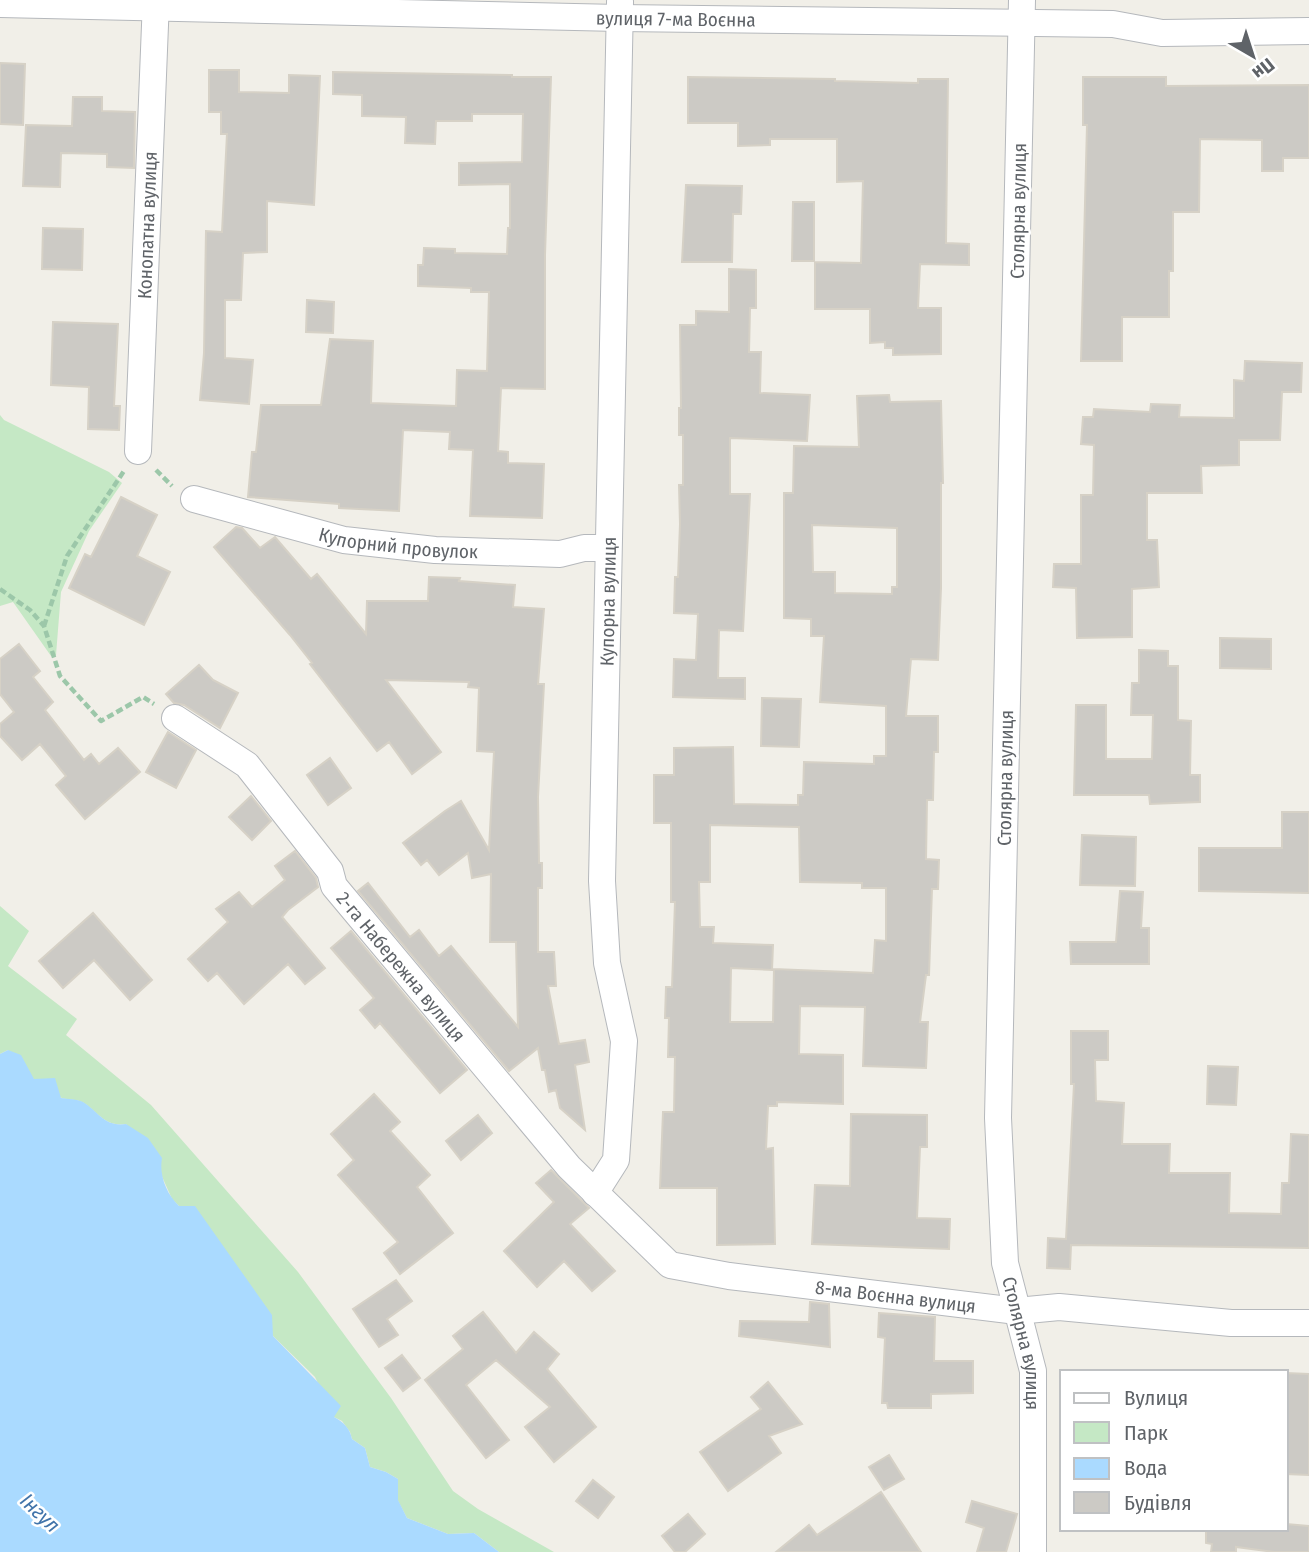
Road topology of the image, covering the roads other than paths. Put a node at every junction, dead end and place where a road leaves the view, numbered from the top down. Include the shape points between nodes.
1 (156, 3) edge
2 (0, 4) edge
3 (620, 9) edge
4 (1022, 12) edge
5 (1309, 30) edge
6 (138, 451) road end
7 (194, 499) road end
8 (608, 548) junction
9 (175, 718) road end
10 (596, 1193) junction
11 (1017, 1311) junction
12 (1309, 1323) edge
13 (1033, 1552) edge

1 - 2 street, вулиця 7-ма Воєнна
1 - 3 street, вулиця 7-ма Воєнна
1 - 6 street, Конопатна вулиця
3 - 4 street, вулиця 7-ма Воєнна
3 - 8 street, Купорна вулиця
4 - 5 street, вулиця 7-ма Воєнна via 1162,33
4 - 11 street, Столярна вулиця via 998,1118 1005,1264
7 - 8 street, Купорний провулок via 344,540 435,550 560,554
8 - 10 street, Купорна вулиця via 602,881 607,963 624,1041 615,1160
9 - 10 street, 2-га Набережна вулиця via 247,765 330,871 334,886 569,1167
10 - 11 street, 8-ма Воєнна вулиця via 670,1265
11 - 12 street, 8-ма Воєнна вулиця via 1059,1307 1231,1323
11 - 13 street, Столярна вулиця via 1033,1371

